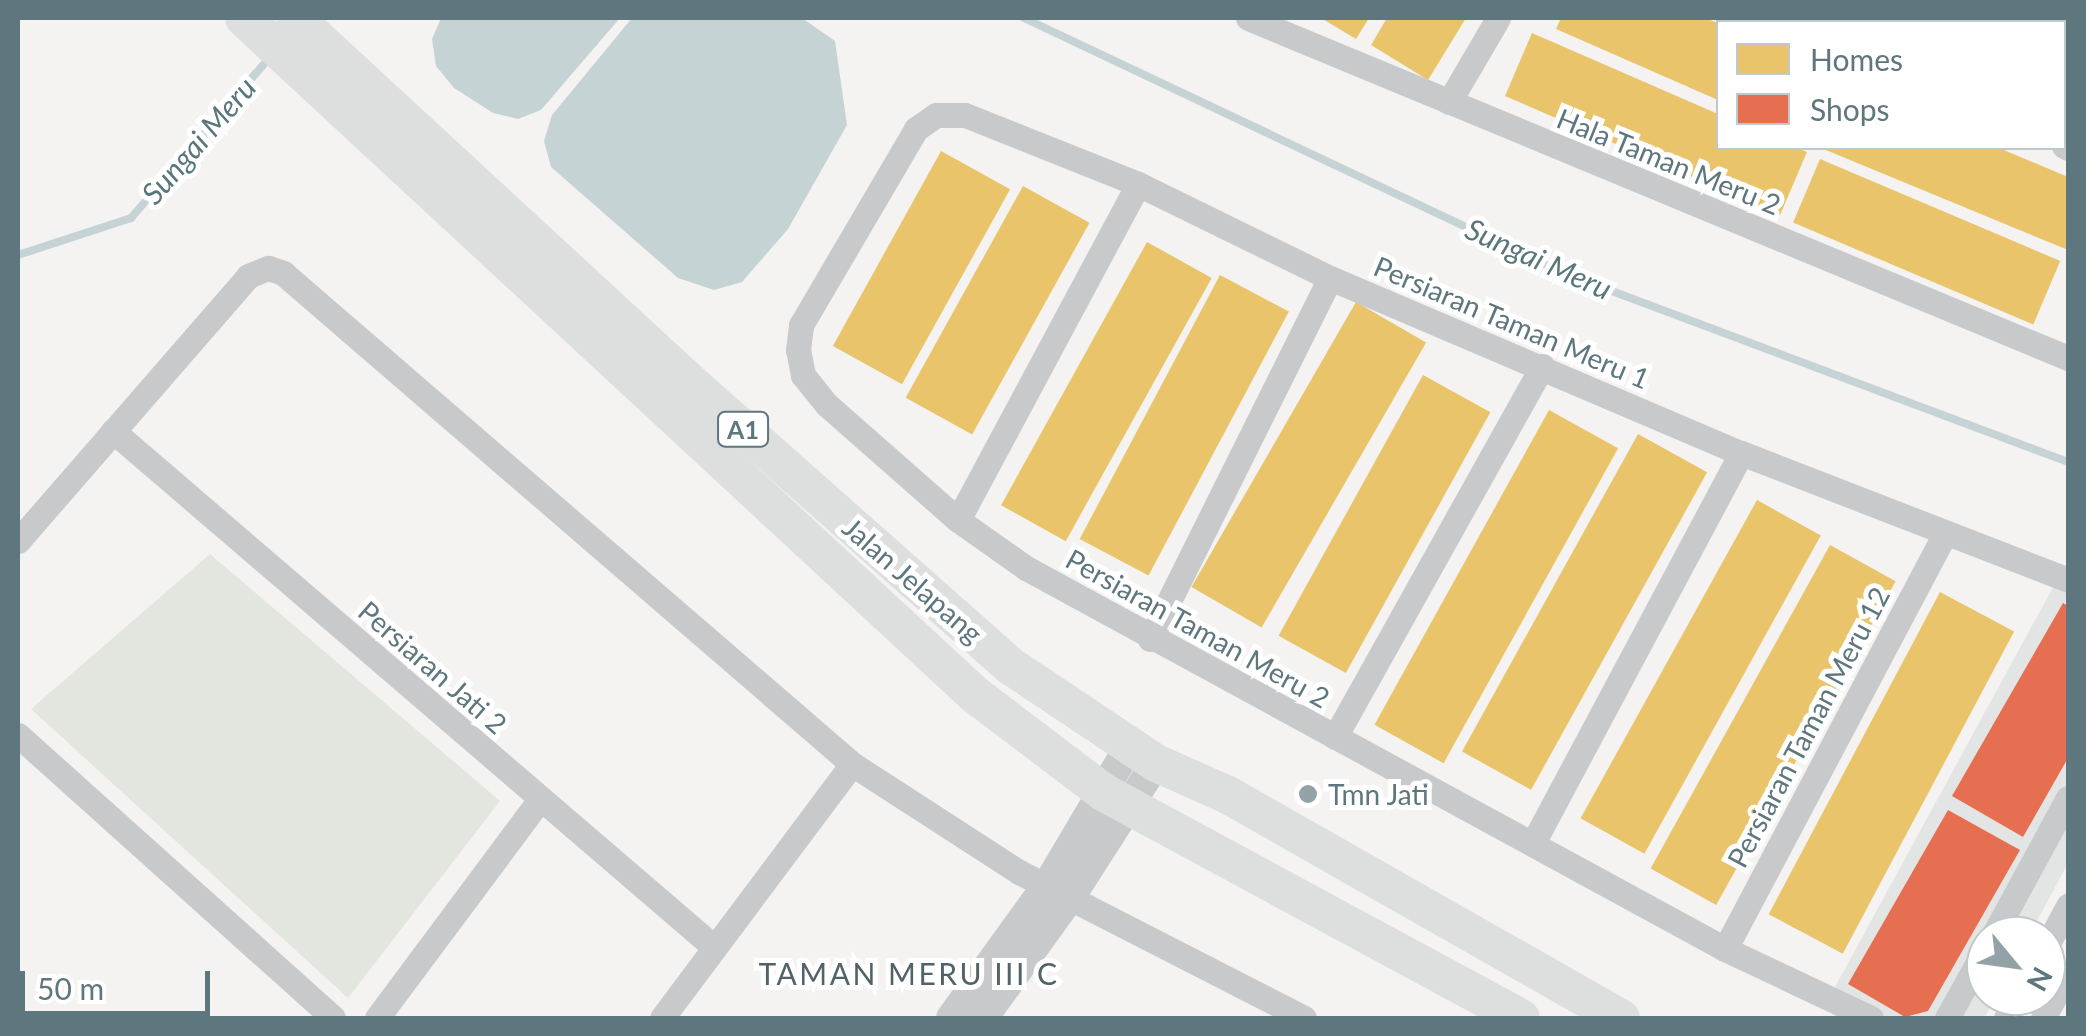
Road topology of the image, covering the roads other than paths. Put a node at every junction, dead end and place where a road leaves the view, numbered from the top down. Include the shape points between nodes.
1 (244, 18) edge
2 (295, 18) edge
3 (1498, 18) edge
4 (1262, 20) edge
5 (1448, 102) junction
6 (936, 115) joint
7 (1138, 184) junction
8 (1330, 278) junction
9 (2067, 354) edge
10 (1542, 366) junction
11 (114, 430) junction
12 (1740, 453) junction
13 (958, 520) junction
14 (1945, 534) junction
15 (18, 541) edge
16 (2068, 580) edge
17 (1150, 639) junction
18 (18, 736) edge
19 (1335, 737) junction
20 (1143, 755) junction
21 (852, 764) junction
22 (2068, 798) edge
23 (540, 799) junction
24 (1116, 799) junction
25 (1533, 843) junction
26 (1059, 890) junction
27 (2004, 916) edge
28 (714, 947) junction
29 (1725, 949) junction
30 (2068, 972) edge
31 (1966, 985) edge
32 (332, 1018) edge
33 (377, 1018) edge
34 (662, 1018) edge
35 (950, 1018) edge
36 (983, 1018) edge
37 (1304, 1018) edge
38 (1521, 1018) edge
39 (1621, 1018) edge
40 (1870, 1018) edge
41 (1948, 1018) edge
42 (2044, 1018) edge

1 - 24 main road, Jalan Jelapang / A1 via 974,694
2 - 20 main road, Jalan Jelapang / A1 via 984,642
3 - 5 street
4 - 5 street, Hala Taman Meru 2
5 - 9 street, Hala Taman Meru 2
6 - 7 street, Persiaran Taman Meru 1 via 965,115
6 - 13 street, Persiaran Taman Meru 2 via 906,145 801,325 798,350 803,375 827,405
7 - 8 street, Persiaran Taman Meru 1
7 - 13 street
8 - 10 street, Persiaran Taman Meru 1
8 - 17 street
10 - 12 street, Persiaran Taman Meru 1
10 - 19 street
11 - 15 street
11 - 21 street via 248,276 268,268 295,282
11 - 23 street, Persiaran Jati 2
12 - 14 street, Persiaran Taman Meru 1
12 - 25 street
13 - 17 street, Persiaran Taman Meru 2
14 - 16 street, Persiaran Taman Meru 1
14 - 29 street, Persiaran Taman Meru 12
17 - 19 street, Persiaran Taman Meru 2
18 - 32 street
19 - 25 street, Persiaran Taman Meru 2
20 - 24 street
20 - 39 main road, Jalan Jelapang / A1 via 1228,795
21 - 26 street via 1018,872
21 - 28 street
22 - 27 street
23 - 28 street, Persiaran Jati 2
23 - 33 street
24 - 26 street
24 - 38 main road, Jalan Jelapang / A1
25 - 29 street, Persiaran Taman Meru 2
26 - 35 street
26 - 36 street
26 - 37 street
28 - 34 street
29 - 40 street, Persiaran Taman Meru 2
30 - 42 street
31 - 41 street

